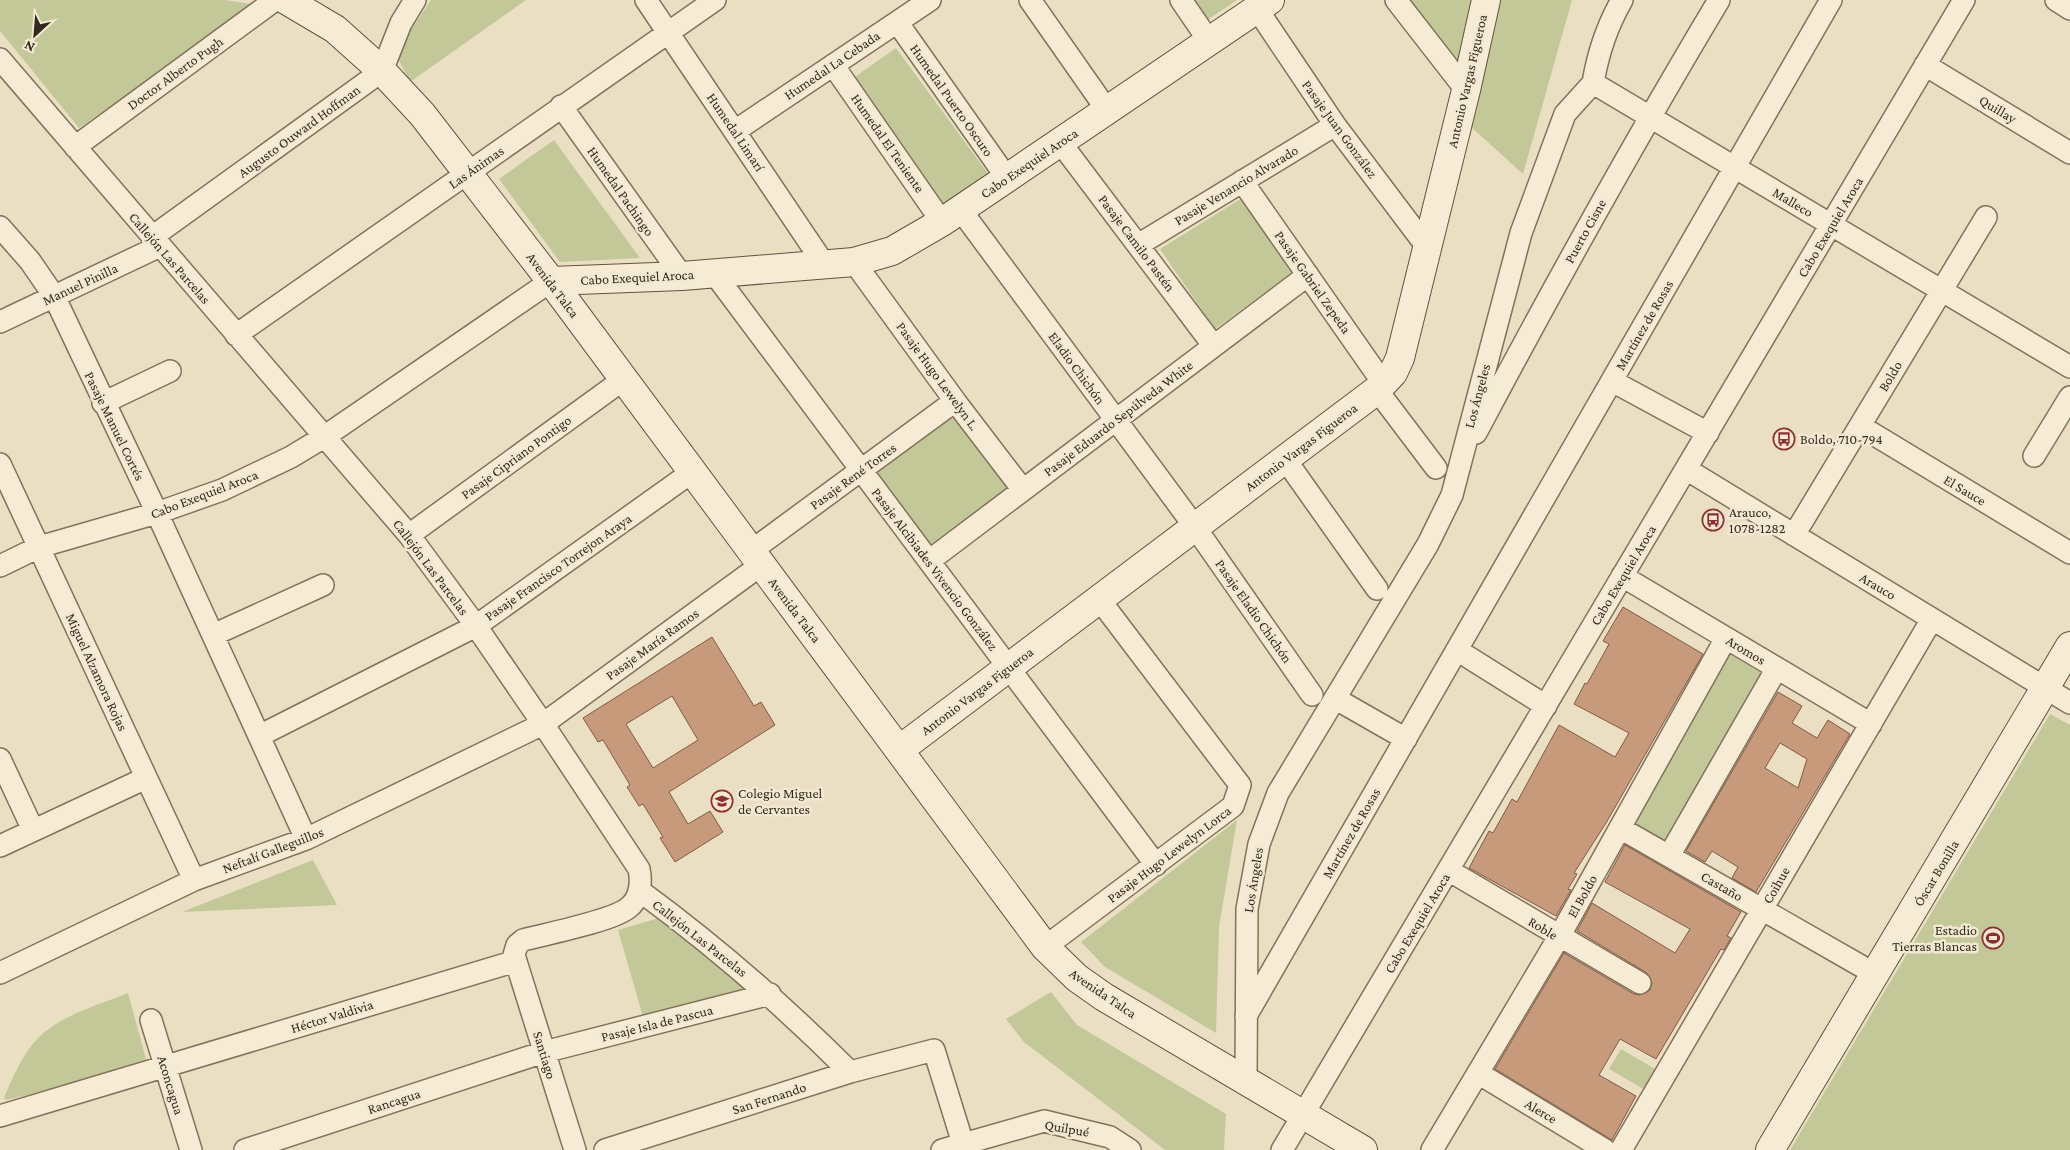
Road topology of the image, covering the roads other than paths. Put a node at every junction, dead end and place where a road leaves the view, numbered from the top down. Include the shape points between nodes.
1 (275, 0) edge
2 (286, 0) edge
3 (415, 0) edge
4 (646, 0) edge
5 (715, 0) edge
6 (930, 0) edge
7 (1030, 0) edge
8 (1181, 0) edge
9 (1396, 0) edge
10 (1486, 0) edge
11 (1622, 0) edge
12 (1719, 0) edge
13 (1831, 0) edge
14 (1964, 0) edge
15 (2056, 0) edge
16 (1264, 4) edge
17 (2070, 9) edge
18 (897, 22) junction
19 (668, 32) junction
20 (1209, 41) junction
21 (0, 59) edge
22 (833, 65) junction
23 (1926, 65) junction
24 (382, 71) junction
25 (1593, 82) junction
26 (1466, 90) junction
27 (561, 106) junction
28 (1107, 110) junction
29 (1650, 116) junction
30 (1335, 125) junction
31 (735, 131) junction
32 (1060, 142) junction
33 (75, 147) junction
34 (2070, 153) edge
35 (1735, 167) junction
36 (468, 174) junction
37 (1006, 178) junction
38 (1242, 182) junction
39 (951, 216) junction
40 (1986, 217) dead end
41 (1831, 224) junction
42 (0, 227) edge
43 (156, 242) junction
44 (1138, 245) junction
45 (1427, 247) junction
46 (854, 262) junction
47 (824, 264) junction
48 (714, 273) junction
49 (1308, 275) junction
50 (682, 276) junction
51 (551, 281) junction
52 (1942, 290) junction
53 (54, 296) junction
54 (0, 322) edge
55 (236, 335) junction
56 (1213, 345) junction
57 (2070, 367) edge
58 (170, 371) dead end
59 (624, 379) junction
60 (1612, 381) junction
61 (1380, 386) junction
62 (2070, 397) edge
63 (955, 401) junction
64 (104, 403) junction
65 (1116, 421) junction
66 (1860, 426) junction
67 (1708, 433) junction
68 (324, 437) junction
69 (2034, 456) dead end
70 (1285, 459) junction
71 (0, 464) edge
72 (1459, 466) junction
73 (1436, 468) dead end
74 (1686, 469) junction
75 (861, 470) junction
76 (692, 472) junction
77 (1023, 490) junction
78 (157, 513) junction
79 (1195, 527) junction
80 (408, 535) junction
81 (1794, 535) junction
82 (39, 547) junction
83 (2070, 553) edge
84 (756, 558) junction
85 (929, 562) junction
86 (0, 566) edge
87 (1622, 576) junction
88 (323, 585) dead end
89 (1377, 589) dead end
90 (1099, 599) junction
91 (1932, 619) junction
92 (476, 626) junction
93 (213, 635) junction
94 (1726, 638) junction
95 (2070, 646) edge
96 (1457, 650) junction
97 (1008, 667) junction
98 (1777, 668) junction
99 (2045, 688) junction
100 (1312, 695) dead end
101 (1336, 699) junction
102 (2070, 703) edge
103 (1546, 706) junction
104 (543, 724) junction
105 (1871, 724) junction
106 (259, 736) junction
107 (1406, 739) junction
108 (898, 750) junction
109 (0, 759) edge
110 (146, 778) junction
111 (1620, 828) junction
112 (33, 830) junction
113 (306, 839) junction
114 (0, 846) edge
115 (1669, 856) junction
116 (1156, 865) junction
117 (1448, 870) junction
118 (194, 880) junction
119 (640, 891) junction
120 (1762, 909) junction
121 (1559, 937) junction
122 (1044, 947) junction
123 (516, 960) junction
124 (0, 972) edge
125 (1875, 974) junction
126 (1640, 983) dead end
127 (770, 994) junction
128 (1246, 1016) junction
129 (151, 1020) dead end
130 (544, 1052) junction
131 (165, 1066) junction
132 (850, 1072) junction
133 (1478, 1073) junction
134 (1246, 1080) junction
135 (1303, 1114) junction
136 (0, 1116) edge
137 (964, 1147) edge
138 (191, 1150) edge
139 (245, 1150) edge
140 (575, 1150) edge
141 (605, 1150) edge
142 (942, 1150) edge
143 (1130, 1150) edge
144 (1282, 1150) edge
145 (1364, 1150) edge
146 (1432, 1150) edge
147 (1605, 1150) edge
148 (1621, 1150) edge
149 (1770, 1150) edge

1 - 33 street, Doctor Alberto Pugh
2 - 24 street, Avenida Talca via 335,29
3 - 24 street via 401,23
4 - 19 street, Humedal Limarí
5 - 19 street, Las Ánimas
6 - 18 street, Humedal La Cebada
7 - 28 street
8 - 20 street
9 - 26 street
10 - 26 street, Antonio Vargas Figueroa
11 - 25 street via 1597,57
12 - 29 street, Puerto Cisne
13 - 35 street, Martínez de Rosas
14 - 23 street, Cabo Exequiel Aroca
15 - 17 street
16 - 20 street, Cabo Exequiel Aroca
16 - 30 street, Pasaje Juan González
18 - 22 street, Humedal La Cebada
18 - 37 street, Humedal Puerto Oscuro
19 - 27 street, Las Ánimas
19 - 31 street, Humedal Limarí
20 - 28 street, Cabo Exequiel Aroca
21 - 33 street, Callejón Las Parcelas
22 - 31 street, Humedal La Cebada
22 - 39 street, Humedal El Teniente
23 - 34 street, Quillay
23 - 41 street, Cabo Exequiel Aroca
24 - 36 street, Avenida Talca via 422,114
24 - 43 street, Augusto Ouward Hoffman
25 - 29 street, Malleco
25 - 72 street, Los Ángeles via 1565,114 1521,233
26 - 45 street, Antonio Vargas Figueroa
27 - 36 street, Las Ánimas
27 - 50 street, Humedal Pachingo
28 - 32 street, Cabo Exequiel Aroca
29 - 35 street, Malleco
29 - 72 street, Puerto Cisne via 1553,288
30 - 38 street, Pasaje Venancio Alvarado
30 - 45 street, Pasaje Juan González
31 - 47 street, Humedal Limarí
32 - 37 street, Cabo Exequiel Aroca
32 - 44 street, Pasaje Camilo Pastén
33 - 43 street, Callejón Las Parcelas
35 - 41 street, Malleco
35 - 60 street, Martínez de Rosas
36 - 51 street, Avenida Talca
36 - 55 street, Las Ánimas
37 - 39 street, Cabo Exequiel Aroca
38 - 44 street, Pasaje Venancio Alvarado
38 - 49 street, Pasaje Gabriel Zepeda
39 - 46 street, Cabo Exequiel Aroca via 892,251
39 - 65 street, Eladio Chichón
40 - 52 street, Boldo
41 - 52 street, Malleco
41 - 67 street, Cabo Exequiel Aroca
42 - 53 street, Pasaje Manuel Cortés via 30,261
43 - 53 street, Manuel Pinilla
43 - 55 street, Callejón Las Parcelas
44 - 56 street, Pasaje Camilo Pastén
45 - 61 street, Antonio Vargas Figueroa via 1400,358
46 - 47 street, Cabo Exequiel Aroca
46 - 63 street, Pasaje Hugo Lewelyn L.
47 - 48 street, Cabo Exequiel Aroca
48 - 50 street, Cabo Exequiel Aroca
48 - 75 street, Pasaje Alcibiades Vivencio González
49 - 56 street, Pasaje Eduardo Sepúlveda White
49 - 61 street, Pasaje Gabriel Zepeda
50 - 51 street, Cabo Exequiel Aroca
51 - 59 street, Avenida Talca
51 - 68 street, Cabo Exequiel Aroca
52 - 57 street, Malleco
52 - 66 street, Boldo
53 - 54 street, Manuel Pinilla
53 - 64 street, Pasaje Manuel Cortés
55 - 68 street, Callejón Las Parcelas
56 - 65 street, Pasaje Eduardo Sepúlveda White
58 - 64 street
59 - 76 street, Avenida Talca
59 - 80 street, Pasaje Cipriano Pontigo
60 - 67 street
60 - 96 street, Martínez de Rosas
61 - 70 street, Antonio Vargas Figueroa
61 - 73 street, Pasaje Gabriel Zepeda
62 - 69 street
63 - 75 street, Pasaje René Torres
63 - 77 street, Pasaje Hugo Lewelyn L.
64 - 78 street, Pasaje Manuel Cortés
65 - 77 street, Pasaje Eduardo Sepúlveda White
65 - 79 street, Eladio Chichón
66 - 81 street, Boldo
66 - 83 street, El Sauce
67 - 74 street, Cabo Exequiel Aroca
68 - 78 street, Cabo Exequiel Aroca via 257,475
68 - 80 street, Callejón Las Parcelas
70 - 79 street, Antonio Vargas Figueroa
70 - 89 street
71 - 82 street, Miguel Alzamora Rojas
72 - 101 street, Los Ángeles via 1452,495 1428,544
74 - 81 street, Arauco
74 - 87 street, Cabo Exequiel Aroca
75 - 84 street, Pasaje René Torres
75 - 85 street, Pasaje Alcibiades Vivencio González
76 - 84 street, Avenida Talca
76 - 92 street, Pasaje Francisco Torrejon Araya
77 - 85 street, Pasaje Eduardo Sepúlveda White
78 - 82 street, Cabo Exequiel Aroca
78 - 93 street, Pasaje Manuel Cortés
79 - 90 street, Antonio Vargas Figueroa
79 - 100 street, Pasaje Eladio Chichón
80 - 92 street, Callejón Las Parcelas
81 - 91 street, Arauco
82 - 86 street, Cabo Exequiel Aroca
82 - 110 street, Miguel Alzamora Rojas
84 - 104 street, Pasaje María Ramos
84 - 108 street, Avenida Talca
85 - 97 street, Pasaje Alcibiades Vivencio González
87 - 94 street, Aromos
87 - 103 street, Cabo Exequiel Aroca
88 - 93 street
90 - 97 street, Antonio Vargas Figueroa
90 - 116 street, Pasaje Hugo Lewelyn Lorca via 1240,785 1233,806
91 - 99 street, Arauco
91 - 105 street, Coihue
92 - 104 street, Callejón Las Parcelas
92 - 106 street, Pasaje Francisco Torrejon Araya
93 - 106 street, Pasaje Manuel Cortés
94 - 98 street, Aromos
94 - 111 street, El Boldo
95 - 99 street, Óscar Bonilla
96 - 103 street
96 - 107 street, Martínez de Rosas
97 - 108 street, Antonio Vargas Figueroa
97 - 116 street, Pasaje Alcibiades Vivencio González
98 - 105 street, Aromos
98 - 115 street
99 - 102 street, Arauco
99 - 125 street, Óscar Bonilla
101 - 107 street
101 - 128 street, Los Ángeles via 1278,794 1259,844 1247,909
103 - 117 street, Cabo Exequiel Aroca
104 - 113 street, Neftalí Galleguillos
104 - 119 street, Callejón Las Parcelas via 639,869
105 - 120 street, Coihue
106 - 113 street, Pasaje Manuel Cortés
107 - 128 street, Martínez de Rosas
108 - 122 street, Avenida Talca
109 - 112 street
110 - 112 street
110 - 118 street, Miguel Alzamora Rojas
111 - 115 street, Castaño
111 - 121 street, El Boldo
112 - 114 street
113 - 118 street, Neftalí Galleguillos
115 - 120 street, Castaño
116 - 122 street, Pasaje Hugo Lewelyn Lorca
117 - 121 street, Roble
117 - 135 street, Cabo Exequiel Aroca
118 - 124 street, Neftalí Galleguillos
119 - 123 street via 622,913 523,940 515,949
119 - 127 street, Callejón Las Parcelas
120 - 125 street, Castaño
120 - 148 street, Coihue
121 - 126 street, Roble
121 - 133 street, El Boldo
122 - 134 street, Avenida Talca via 1077,978 1104,997
123 - 130 street, Santiago
123 - 131 street, Héctor Valdivia
125 - 149 street, Óscar Bonilla
127 - 130 street, Pasaje Isla de Pascua
127 - 132 street, Callejón Las Parcelas
128 - 134 street, Los Ángeles
129 - 131 street, Aconcagua
130 - 139 street, Rancagua
130 - 140 street, Santiago
131 - 136 street, Héctor Valdivia
131 - 138 street, Aconcagua
132 - 137 street, San Fernando via 934,1050
132 - 141 street, San Fernando
133 - 146 street, El Boldo
133 - 147 street, Alerce
134 - 135 street, Avenida Talca
135 - 144 street, Cabo Exequiel Aroca
135 - 145 street, Avenida Talca
137 - 142 street, Quilpué
137 - 143 street, Quilpué via 1044,1121 1110,1136

